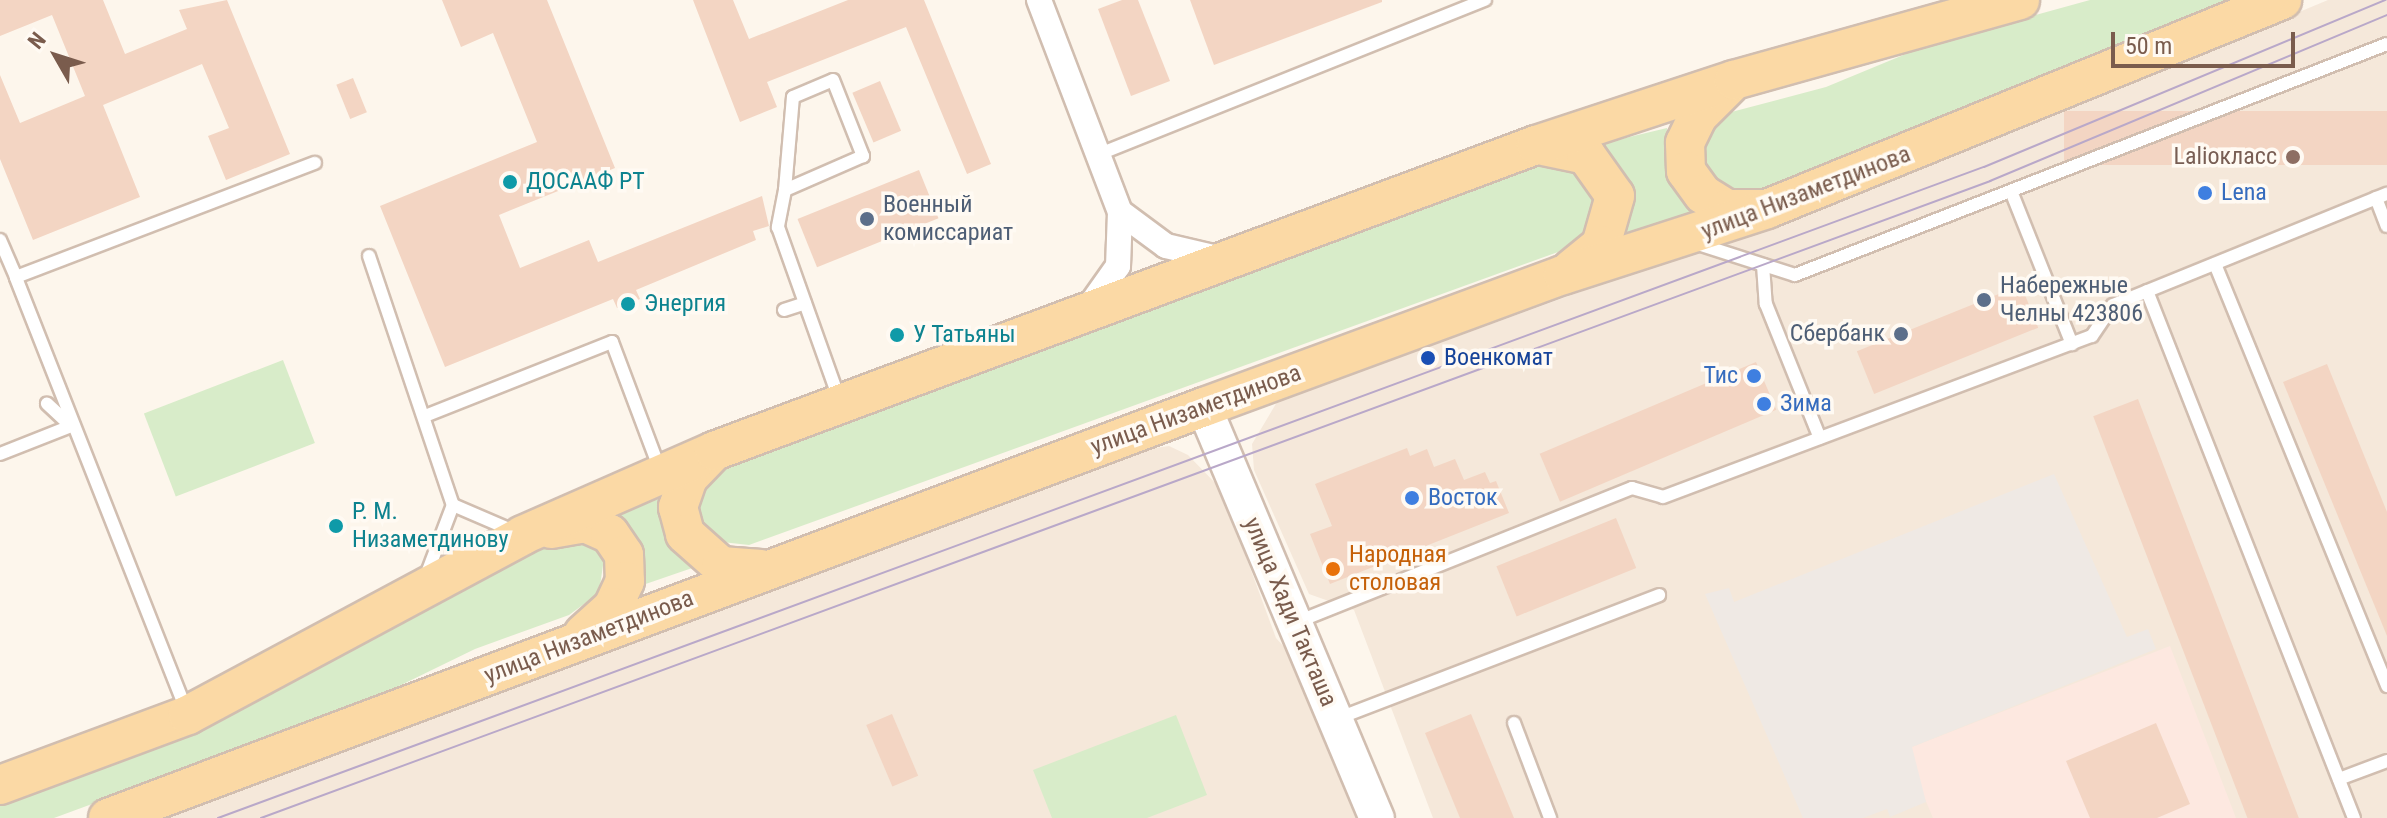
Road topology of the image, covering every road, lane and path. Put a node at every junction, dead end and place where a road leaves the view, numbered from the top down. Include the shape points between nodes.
1 (1039, 0) edge
2 (1485, 0) edge
3 (2020, 0) edge
4 (2282, 0) edge
5 (2387, 44) edge
6 (1734, 80) junction
7 (1536, 145) junction
8 (1097, 155) junction
9 (315, 163) dead end
10 (785, 190) junction
11 (2011, 191) junction
12 (2381, 196) edge
13 (1767, 209) junction
14 (1120, 212) junction
15 (2387, 226) edge
16 (1684, 239) junction
17 (0, 240) edge
18 (369, 256) dead end
19 (1228, 260) junction
20 (2215, 264) junction
21 (1763, 265) junction
22 (1563, 275) junction
23 (16, 277) junction
24 (2147, 291) junction
25 (805, 303) junction
26 (784, 310) dead end
27 (1084, 314) junction
28 (2072, 344) junction
29 (47, 404) dead end
30 (841, 404) junction
31 (1204, 407) junction
32 (425, 416) junction
33 (71, 426) junction
34 (1820, 438) junction
35 (714, 451) junction
36 (0, 454) edge
37 (662, 475) junction
38 (453, 505) junction
39 (523, 535) junction
40 (767, 569) junction
41 (421, 591) junction
42 (1659, 595) dead end
43 (1295, 623) junction
44 (575, 642) junction
45 (2387, 686) edge
46 (188, 715) junction
47 (1336, 719) junction
48 (1514, 723) dead end
49 (2387, 761) edge
50 (2339, 779) junction
51 (0, 785) edge
52 (108, 818) edge
53 (1377, 818) edge
54 (1550, 818) edge
55 (2354, 818) edge

1 - 8 street
2 - 8 lane
3 - 6 main road
4 - 13 main road, улица Низаметдинова
5 - 11 lane
6 - 7 main road
6 - 13 main road via 1698,116 1685,143 1686,171 1703,194 1727,209
7 - 19 main road
7 - 22 main road via 1586,155 1615,196 1601,245
8 - 14 street
9 - 23 lane
10 - 10 lane via 863,156 833,80 793,97
10 - 25 lane via 778,227
11 - 21 lane via 1795,275
11 - 28 lane
12 - 15 lane
12 - 20 lane
13 - 16 main road, улица Низаметдинова
14 - 19 street via 1166,246
14 - 27 street via 1118,266
16 - 21 lane
16 - 22 main road, улица Низаметдинова
17 - 23 lane
18 - 32 lane
19 - 27 main road
20 - 24 lane
20 - 45 lane
21 - 34 lane via 1766,304
22 - 31 main road, улица Низаметдинова
23 - 33 lane
24 - 28 lane via 2113,305 2092,336
24 - 50 lane
25 - 26 lane
25 - 30 lane
27 - 30 main road
28 - 34 lane
29 - 33 lane
30 - 35 main road
31 - 40 main road, улица Низаметдинова
31 - 43 main road, улица Хади Такташа
32 - 37 lane via 612,342
32 - 38 lane
33 - 36 lane
33 - 46 lane
34 - 43 lane via 1663,497 1632,488
35 - 37 main road
35 - 40 main road via 688,478 678,507 685,534 721,566
37 - 39 main road
38 - 39 lane
38 - 41 lane
39 - 41 main road
39 - 44 main road via 585,523 610,534 624,555 625,581 613,607
40 - 44 main road, улица Низаметдинова
41 - 46 main road
42 - 47 lane
43 - 47 main road, улица Хади Такташа
44 - 52 main road, улица Низаметдинова
46 - 51 main road
47 - 53 main road, улица Хади Такташа
48 - 54 lane
49 - 50 lane
50 - 55 lane

